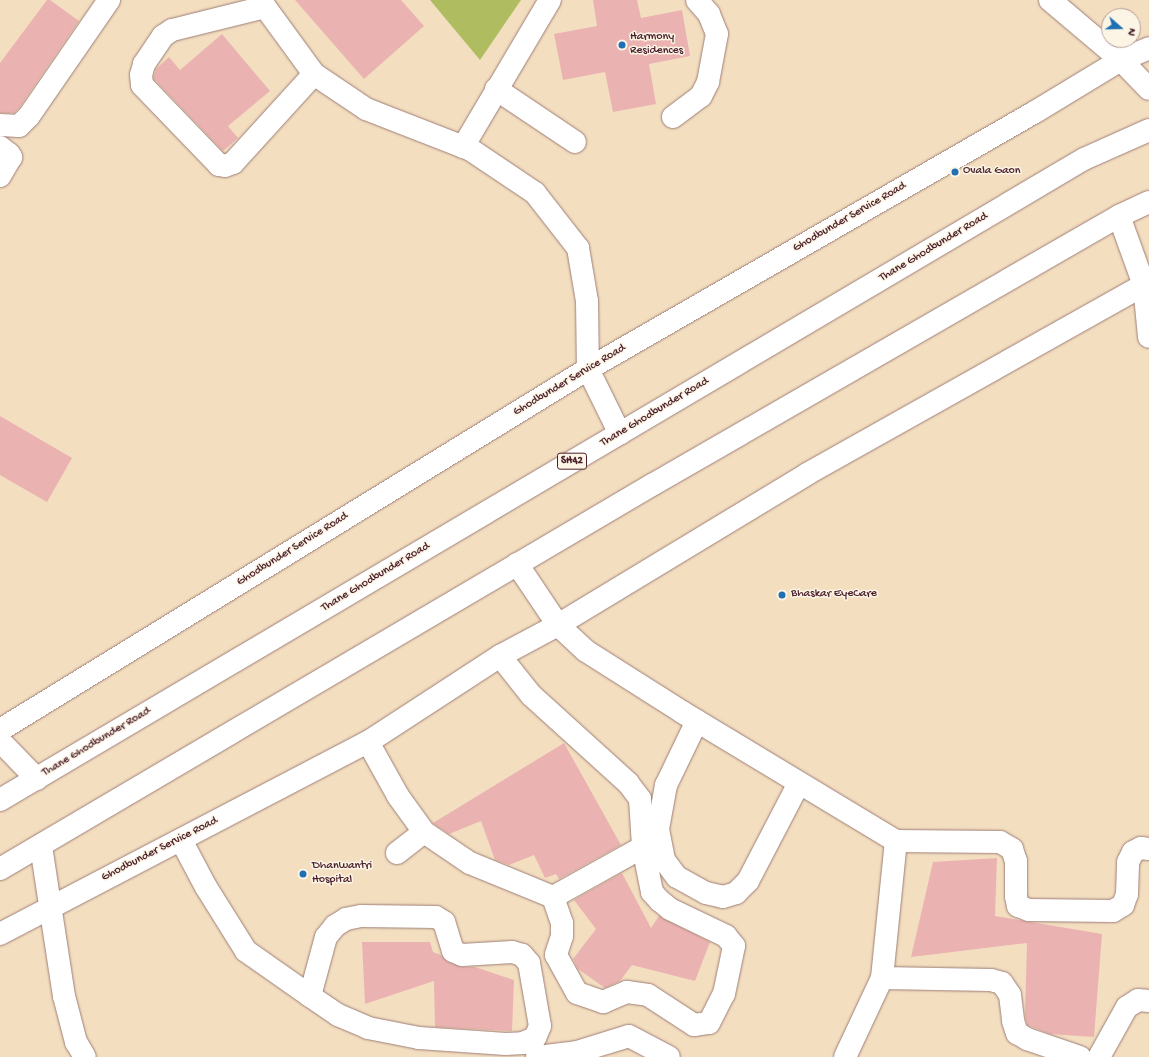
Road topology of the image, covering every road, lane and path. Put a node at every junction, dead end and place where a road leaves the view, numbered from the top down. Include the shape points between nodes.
1 (109, 0) edge
2 (550, 0) edge
3 (697, 0) edge
4 (1050, 0) edge
5 (262, 3) edge
6 (1149, 48) edge
7 (1121, 60) junction
8 (314, 74) junction
9 (496, 89) junction
10 (1149, 89) edge
11 (673, 117) dead end
12 (0, 125) edge
13 (1149, 130) edge
14 (575, 142) dead end
15 (0, 147) edge
16 (463, 147) junction
17 (0, 176) edge
18 (1149, 202) edge
19 (1119, 216) junction
20 (1146, 284) edge
21 (1149, 337) edge
22 (588, 369) junction
23 (620, 434) junction
24 (517, 564) junction
25 (558, 625) junction
26 (500, 656) junction
27 (697, 721) junction
28 (0, 730) edge
29 (0, 741) edge
30 (368, 742) junction
31 (37, 779) junction
32 (799, 783) junction
33 (0, 800) edge
34 (424, 832) junction
35 (181, 840) junction
36 (896, 841) junction
37 (41, 846) junction
38 (643, 847) junction
39 (1149, 849) edge
40 (397, 853) dead end
41 (0, 869) edge
42 (553, 897) junction
43 (50, 909) junction
44 (0, 934) edge
45 (882, 978) junction
46 (310, 996) junction
47 (1149, 1001) edge
48 (631, 1047) edge
49 (85, 1057) edge
50 (537, 1057) edge
51 (669, 1057) edge
52 (845, 1057) edge
53 (1080, 1057) edge
54 (1099, 1057) edge

1 - 12 street via 29,116 19,126
2 - 9 street
3 - 11 street via 709,14 717,34 708,82 701,96
4 - 7 street
5 - 8 street
5 - 8 street via 172,30 163,36 144,64 142,85 219,165 225,166 233,163
6 - 7 street, Ghodbunder Service Road
7 - 10 street
7 - 22 street, Ghodbunder Service Road
8 - 16 street via 366,109
9 - 14 street
9 - 16 street
13 - 23 street, Thane Ghodbunder Road / SH42 via 1084,159
15 - 17 street via 11,157
16 - 22 street via 535,193 578,248 587,301
18 - 19 street
19 - 20 street
19 - 24 street
20 - 21 street
20 - 25 street, Ghodbunder Service Road via 807,474
22 - 23 street
22 - 28 street, Ghodbunder Service Road
23 - 31 street, Thane Ghodbunder Road / SH42
24 - 25 street
24 - 37 street
25 - 26 street, Ghodbunder Service Road
25 - 27 street via 586,651
26 - 30 street, Ghodbunder Service Road
26 - 38 street via 531,695 628,783 640,799
27 - 32 street
27 - 32 street via 666,785 658,829 664,860 677,877 706,893 723,897 736,892 748,881
29 - 31 street
30 - 34 street via 398,796
30 - 35 street, Ghodbunder Service Road
31 - 33 street, Thane Ghodbunder Road / SH42
32 - 36 street
34 - 40 street
34 - 42 street via 470,863
35 - 43 street, Ghodbunder Service Road
35 - 46 street via 206,887 246,951
36 - 39 street via 1000,842 1012,849 1016,861 1018,906 1029,910 1114,911 1123,905 1128,862 1133,852 1142,848
36 - 45 street
37 - 41 street
37 - 43 street
38 - 42 street
38 - 42 street via 652,892 660,902 726,936 734,946 724,994 709,1023 694,1025 648,995 627,992 604,1002 577,993 556,955 562,936 562,923
43 - 44 street, Ghodbunder Service Road
43 - 49 street via 64,996 76,1042
45 - 52 street
45 - 53 street via 991,980 1002,983 1010,995 1013,1021 1018,1033 1027,1039
46 - 46 street via 338,1015 368,1028 420,1038 523,1043 535,1038 540,1026 529,962 522,955 512,952 462,955 453,951 444,922 436,917 361,916 346,919 335,926 326,937
47 - 54 street via 1138,1000 1127,1007
48 - 50 street
48 - 51 street

